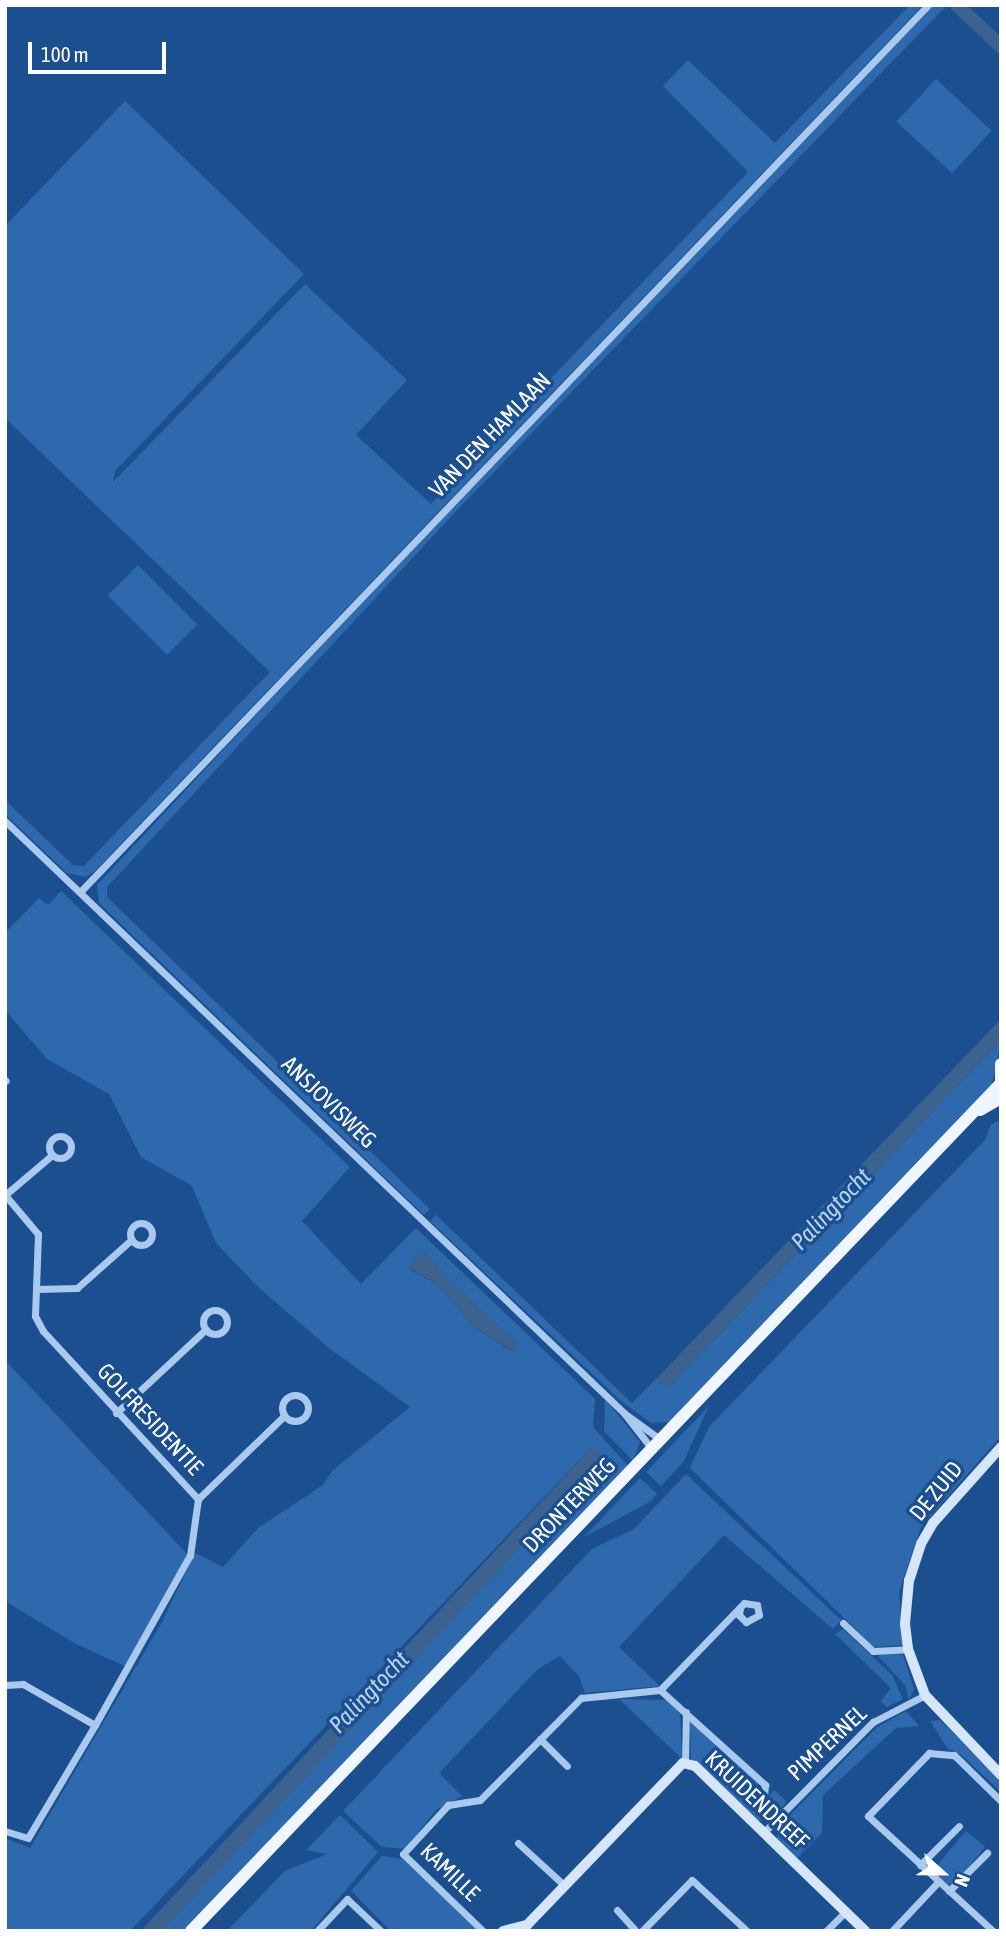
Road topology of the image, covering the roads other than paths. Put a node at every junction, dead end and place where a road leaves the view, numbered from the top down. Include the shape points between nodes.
1 (929, 5) edge
2 (5, 821) edge
3 (80, 892) junction
4 (1001, 1064) edge
5 (1001, 1084) edge
6 (1001, 1098) edge
7 (979, 1110) junction
8 (52, 1155) dead end
9 (5, 1195) edge
10 (131, 1240) dead end
11 (36, 1289) junction
12 (206, 1329) dead end
13 (116, 1413) junction
14 (624, 1413) junction
15 (284, 1416) dead end
16 (657, 1444) junction
17 (1001, 1447) edge
18 (198, 1499) junction
19 (740, 1608) dead end
20 (843, 1623) dead end
21 (908, 1649) junction
22 (5, 1685) edge
23 (660, 1689) junction
24 (926, 1695) junction
25 (686, 1712) junction
26 (95, 1725) junction
27 (540, 1739) junction
28 (685, 1763) junction
29 (567, 1766) dead end
30 (1001, 1775) edge
31 (764, 1797) dead end
32 (1001, 1801) edge
33 (959, 1826) dead end
34 (5, 1831) edge
35 (764, 1832) junction
36 (519, 1843) dead end
37 (987, 1853) dead end
38 (920, 1865) junction
39 (938, 1882) junction
40 (564, 1885) junction
41 (949, 1891) junction
42 (617, 1910) dead end
43 (845, 1912) junction
44 (530, 1928) edge
45 (191, 1931) edge
46 (317, 1931) edge
47 (381, 1931) edge
48 (483, 1931) edge
49 (503, 1931) edge
50 (636, 1931) edge
51 (642, 1931) edge
52 (747, 1931) edge
53 (826, 1931) edge
54 (864, 1931) edge
55 (892, 1931) edge
56 (993, 1931) edge

1 - 3 street, VAN DEN HAMLAAN
2 - 3 street, ANSJOVISWEG
3 - 14 street, ANSJOVISWEG
4 - 5 main road
5 - 7 main road, DRONTERWEG
6 - 7 main road, DRONTERWEG
7 - 16 main road, DRONTERWEG
8 - 9 street
9 - 11 street, GOLFRESIDENTIE via 38,1234
10 - 11 street via 77,1288
11 - 13 street, GOLFRESIDENTIE via 35,1316 43,1331
12 - 13 street
13 - 18 street, GOLFRESIDENTIE
14 - 16 street, ANSJOVISWEG
14 - 16 street, ANSJOVISWEG
15 - 18 street
16 - 45 main road, DRONTERWEG
17 - 21 street, DE ZUID via 940,1515 921,1544 909,1580
18 - 26 street, GOLFRESIDENTIE via 190,1555
19 - 23 street
20 - 21 street via 873,1651
21 - 24 street, DE ZUID
22 - 26 street via 23,1684
23 - 25 street
23 - 27 street, KAMILLE via 581,1698
24 - 30 street, DE ZUID
24 - 35 street, PIMPERNEL via 873,1722
25 - 28 street
25 - 31 street via 765,1785
26 - 34 street, GOLFRESIDENTIE via 28,1838
27 - 29 street
27 - 48 street, KAMILLE via 480,1800 448,1805 403,1854
28 - 35 street, KRUIDENDREEF via 695,1766
28 - 40 street, KRUIDENDREEF via 668,1773
32 - 38 street via 954,1755 924,1755 868,1816
33 - 38 street
35 - 43 street, KRUIDENDREEF
36 - 40 street
37 - 41 street
38 - 39 street
39 - 41 street
39 - 55 street
40 - 44 street, KRUIDENDREEF
41 - 56 street
42 - 50 street
43 - 53 street
43 - 54 street, KRUIDENDREEF
44 - 49 street, KRUIDENDREEF
46 - 47 street via 347,1899
51 - 52 street via 692,1880

